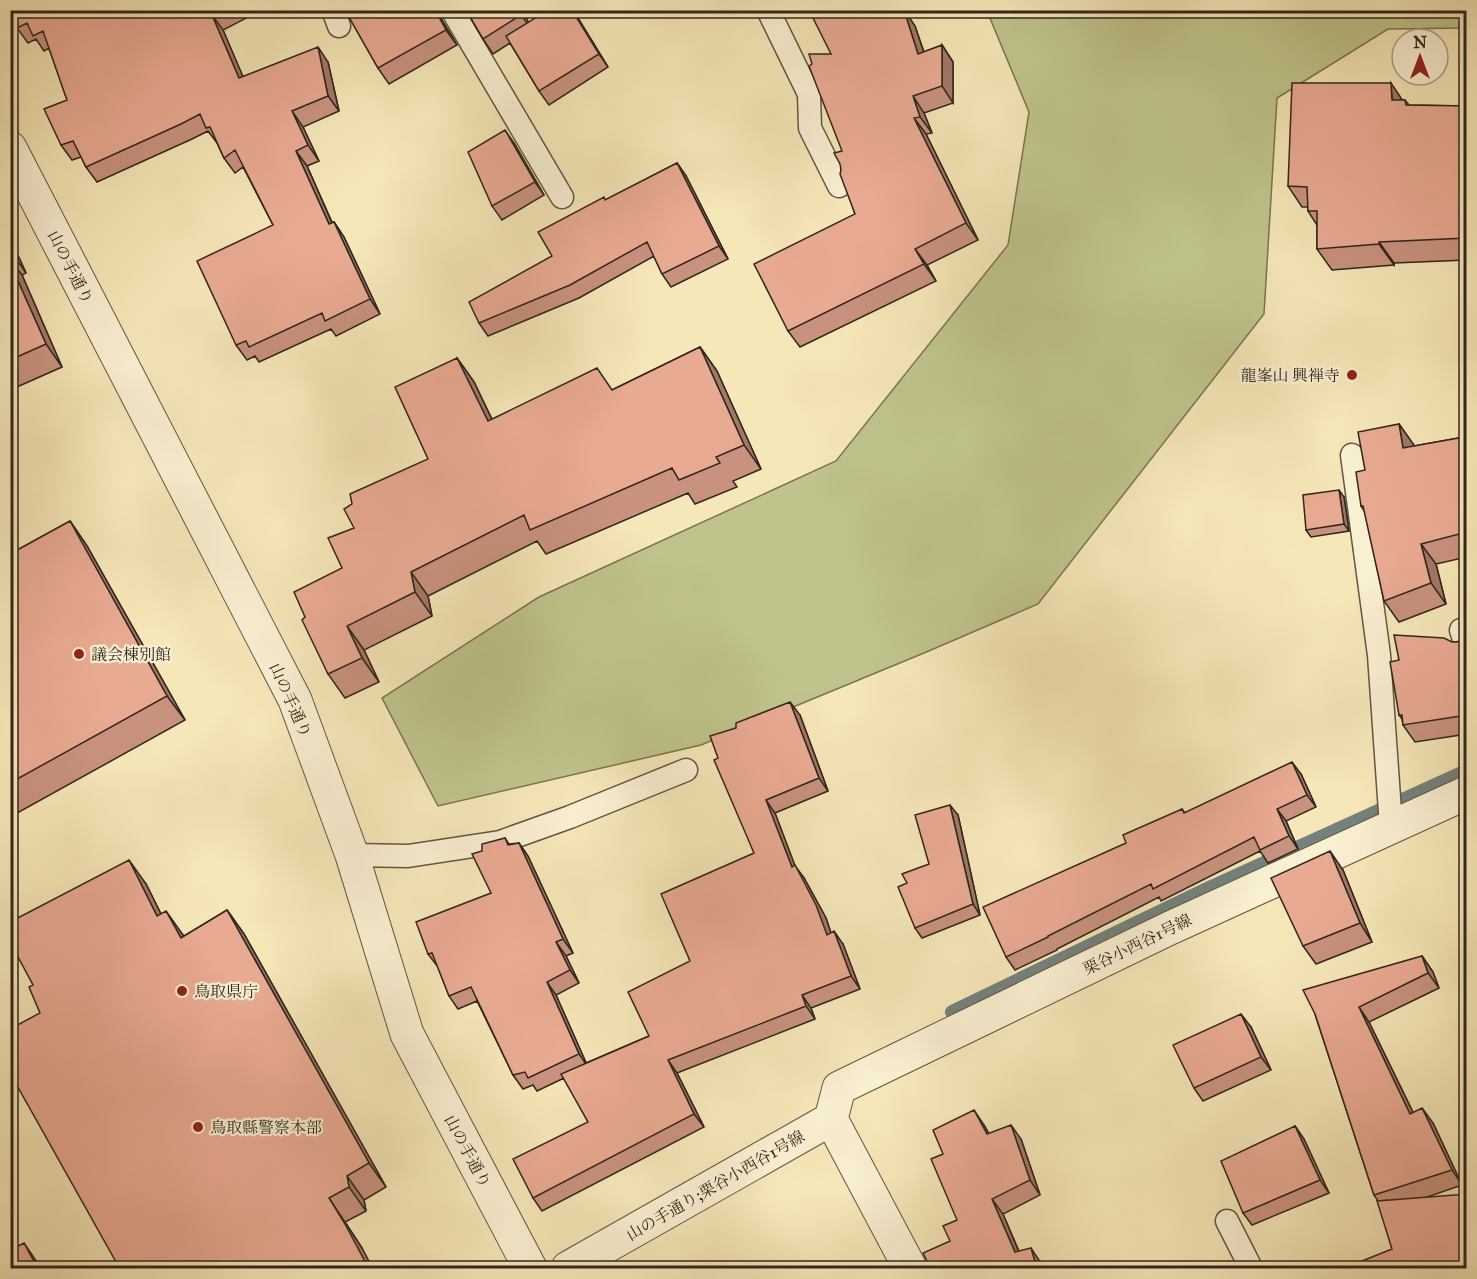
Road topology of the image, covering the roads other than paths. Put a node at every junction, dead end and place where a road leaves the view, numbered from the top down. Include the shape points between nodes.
1 (452, 10) edge
2 (768, 10) edge
3 (10, 148) edge
4 (839, 186) edge
5 (562, 197) dead end
6 (1352, 455) dead end
7 (686, 770) dead end
8 (1467, 793) edge
9 (1391, 826) junction
10 (352, 855) junction
11 (831, 1119) junction
12 (1227, 1221) dead end
13 (530, 1269) edge
14 (568, 1269) edge
15 (910, 1269) edge
16 (1251, 1269) edge

1 - 5 lane
2 - 4 lane via 809,94 810,129
3 - 10 street, 山の手通り via 295,700
6 - 9 lane via 1379,655
7 - 10 lane via 500,842 408,856
8 - 9 street, 栗谷小西谷1号線
9 - 11 street, 栗谷小西谷1号線 via 839,1088
10 - 13 street, 山の手通り via 407,1034
11 - 14 street, 山の手通り;栗谷小西谷1号線
11 - 15 street
12 - 16 lane

